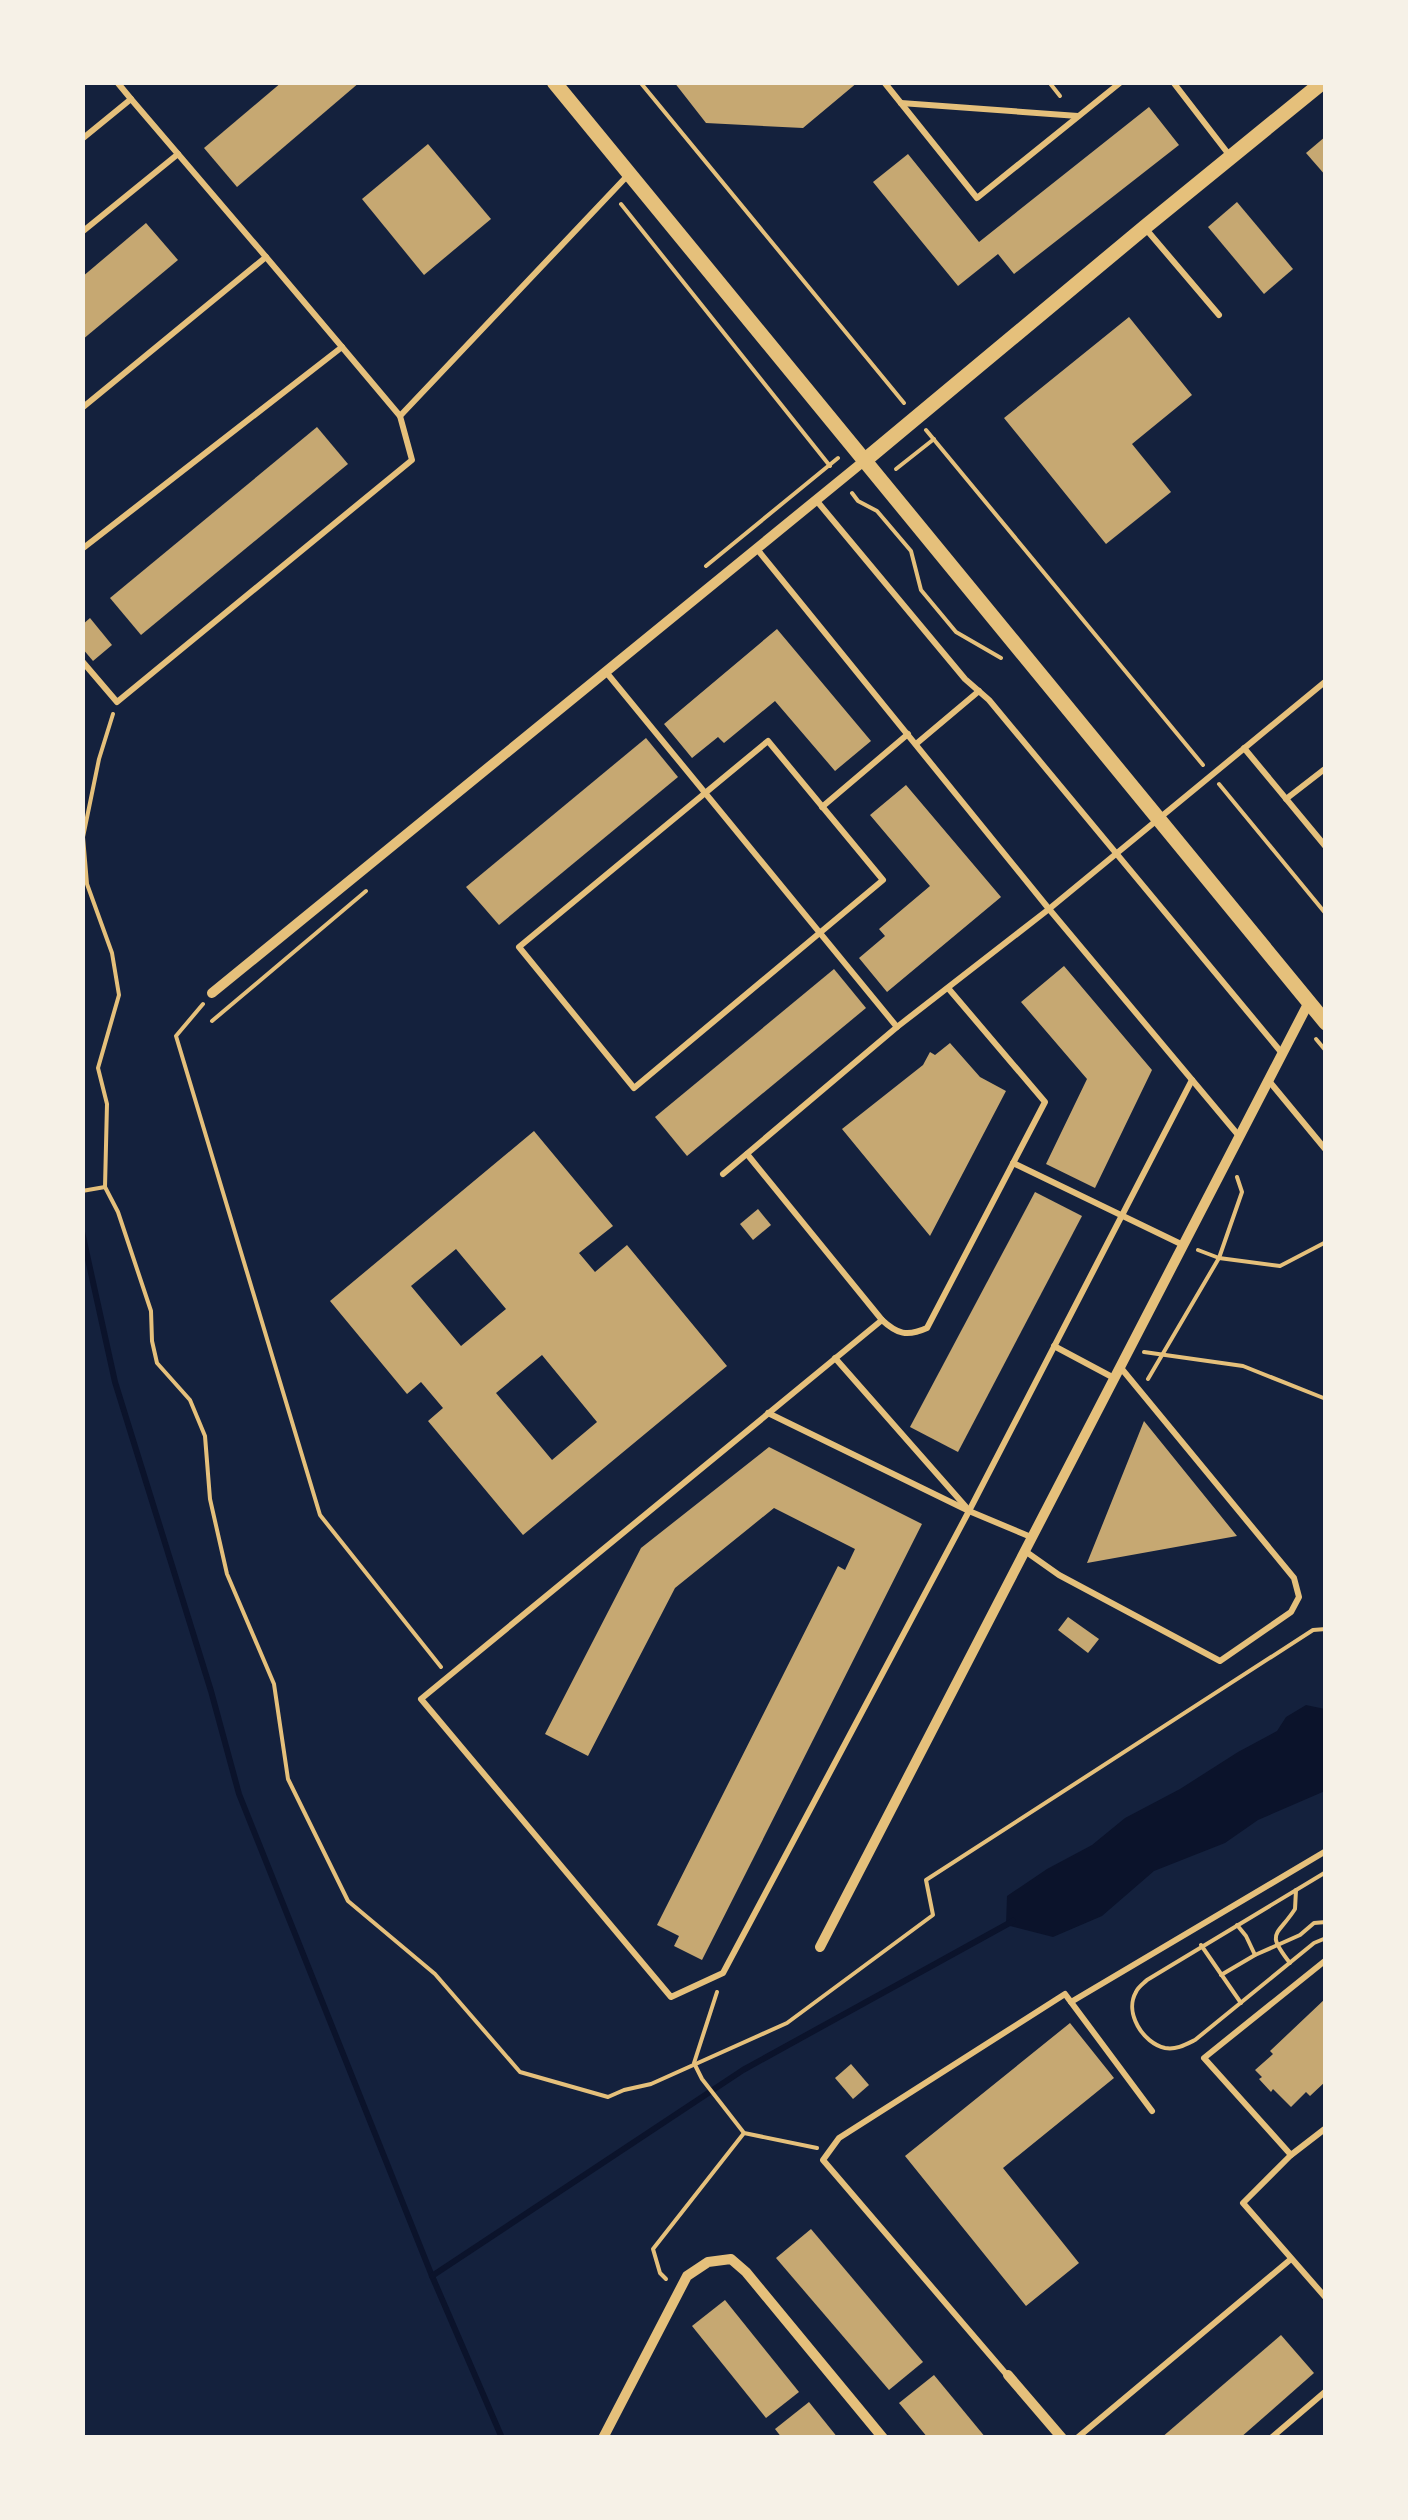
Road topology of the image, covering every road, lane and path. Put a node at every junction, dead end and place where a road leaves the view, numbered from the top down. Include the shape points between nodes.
1 (117, 82) edge
2 (554, 82) edge
3 (640, 82) edge
4 (884, 82) edge
5 (1049, 82) edge
6 (1121, 82) edge
7 (1172, 82) edge
8 (1323, 82) edge
9 (1060, 96) dead end
10 (131, 99) junction
11 (901, 103) junction
12 (1080, 116) junction
13 (82, 139) edge
14 (178, 154) junction
15 (1231, 158) junction
16 (629, 174) junction
17 (611, 192) junction
18 (1144, 227) junction
19 (82, 232) edge
20 (266, 257) junction
21 (1218, 315) dead end
22 (342, 348) junction
23 (82, 408) edge
24 (400, 416) junction
25 (916, 418) junction
26 (864, 461) junction
27 (840, 479) junction
28 (815, 499) junction
29 (756, 548) junction
30 (82, 549) edge
31 (1002, 658) dead end
32 (82, 661) edge
33 (606, 672) junction
34 (1326, 680) edge
35 (979, 690) junction
36 (117, 702) junction
37 (908, 734) junction
38 (916, 744) junction
39 (1244, 748) junction
40 (1326, 768) edge
41 (1211, 775) junction
42 (705, 792) junction
43 (1286, 799) junction
44 (822, 807) junction
45 (1158, 818) junction
46 (1326, 847) edge
47 (1116, 853) junction
48 (374, 884) dead end
49 (1049, 908) junction
50 (1326, 914) edge
51 (820, 933) junction
52 (948, 988) junction
53 (212, 993) joint
54 (1309, 1002) junction
55 (212, 1021) dead end
56 (1326, 1023) edge
57 (898, 1027) junction
58 (1282, 1053) junction
59 (1192, 1080) junction
60 (1268, 1080) junction
61 (1239, 1136) junction
62 (1326, 1150) edge
63 (1230, 1153) junction
64 (746, 1154) junction
65 (1013, 1163) junction
66 (723, 1174) dead end
67 (105, 1187) junction
68 (83, 1191) edge
69 (1122, 1216) junction
70 (1326, 1242) edge
71 (1183, 1245) junction
72 (1219, 1258) junction
73 (882, 1320) junction
74 (1054, 1346) junction
75 (1129, 1350) junction
76 (1162, 1353) junction
77 (834, 1358) junction
78 (1117, 1373) junction
79 (1142, 1392) junction
80 (1326, 1399) edge
81 (768, 1413) junction
82 (969, 1511) junction
83 (1032, 1537) junction
84 (1025, 1551) junction
85 (1326, 1629) edge
86 (449, 1676) junction
87 (1326, 1851) edge
88 (1326, 1872) edge
89 (1296, 1890) junction
90 (1326, 1922) edge
91 (1237, 1926) junction
92 (1326, 1938) edge
93 (1202, 1946) junction
94 (1276, 1946) junction
95 (820, 1947) dead end
96 (1255, 1955) junction
97 (1326, 1960) edge
98 (1290, 1963) junction
99 (723, 1973) junction
100 (1221, 1975) junction
101 (1071, 2002) junction
102 (1241, 2003) junction
103 (1253, 2019) junction
104 (694, 2064) junction
105 (1152, 2111) dead end
106 (1326, 2128) edge
107 (744, 2134) junction
108 (830, 2150) junction
109 (1291, 2156) junction
110 (1292, 2259) junction
111 (679, 2292) junction
112 (1326, 2298) edge
113 (1008, 2376) joint
114 (1326, 2391) edge
115 (603, 2438) edge
116 (882, 2438) edge
117 (1062, 2438) edge
118 (1077, 2438) edge
119 (1270, 2438) edge

1 - 10 lane
2 - 16 street
3 - 25 path
4 - 11 lane
5 - 9 path
6 - 12 lane
7 - 15 lane
8 - 15 street
10 - 13 lane
10 - 14 lane
11 - 12 lane
11 - 12 lane via 977,198
14 - 19 lane
14 - 20 lane
15 - 18 street
16 - 17 lane
16 - 26 street
17 - 24 lane
17 - 27 path
18 - 21 lane
18 - 25 street
20 - 22 lane
20 - 23 lane
22 - 24 lane
22 - 30 lane
24 - 36 lane via 412,460
25 - 26 street
25 - 41 path
26 - 27 street
26 - 45 street
27 - 28 street
27 - 31 path via 912,551 921,590 956,632
28 - 29 street
28 - 35 lane
29 - 33 street
29 - 37 lane
32 - 36 lane
33 - 42 lane
33 - 53 street
34 - 39 lane
35 - 38 lane
35 - 47 lane
36 - 67 path via 83,837 88,884 119,995 98,1068 106,1104
37 - 38 lane
37 - 44 lane
38 - 49 lane
39 - 41 lane
39 - 43 lane
40 - 43 lane
41 - 45 lane
41 - 50 path
42 - 44 lane via 768,741
42 - 51 lane
42 - 51 lane via 519,947 530,961 634,1088
43 - 46 lane
44 - 51 lane via 882,880
45 - 47 lane
45 - 54 street
47 - 49 lane
47 - 58 lane
48 - 55 path
49 - 52 lane
49 - 59 lane
51 - 57 lane
52 - 57 lane
52 - 65 lane via 1044,1102
53 - 86 path via 176,1036 320,1515
54 - 56 street
54 - 58 street
57 - 64 lane
58 - 60 street
59 - 61 lane
59 - 69 lane
60 - 61 street
60 - 62 lane
61 - 63 street
63 - 71 street
63 - 72 path via 1242,1192
64 - 66 lane
64 - 73 lane
65 - 69 lane
65 - 73 lane via 927,1328 901,1332
67 - 68 path
67 - 104 path via 150,1310 157,1363 190,1400 205,1436 227,1574 274,1684 288,1779 348,1902 435,1974 520,2072 608,2097
69 - 71 lane
69 - 74 lane
70 - 72 path via 1280,1266
71 - 72 path
71 - 75 street
72 - 76 path
73 - 77 lane
74 - 78 lane
74 - 82 lane
75 - 76 path
75 - 78 street
76 - 79 path
76 - 80 path via 1242,1366
77 - 81 lane
77 - 82 lane
78 - 79 lane
78 - 83 street
79 - 84 lane via 1294,1578 1299,1597 1291,1612 1220,1661
81 - 82 lane
81 - 86 lane
82 - 83 lane
82 - 99 lane
83 - 84 street
84 - 95 street
85 - 104 path via 1312,1630 926,1880 933,1915 787,2023
86 - 99 lane via 421,1700 671,1997
87 - 101 lane
88 - 89 path
89 - 91 path
89 - 94 path via 1295,1909 1274,1936
90 - 94 path via 1314,1922
91 - 93 path
91 - 96 path
92 - 98 path
93 - 100 path
93 - 102 path via 1135,1992 1137,2026 1148,2041 1179,2048
94 - 96 path
94 - 98 path
96 - 100 path
97 - 103 lane
98 - 102 path
99 - 104 path
100 - 102 path
101 - 105 lane
101 - 108 lane via 1064,1994
102 - 103 path
103 - 109 lane via 1204,2058
104 - 107 path
106 - 109 lane
107 - 108 path
107 - 111 path via 653,2250 660,2273
108 - 113 lane via 823,2160
109 - 110 lane via 1244,2203
110 - 112 lane
110 - 118 lane
111 - 115 street
111 - 116 street via 687,2276 708,2262 732,2258
113 - 117 street
114 - 119 lane

